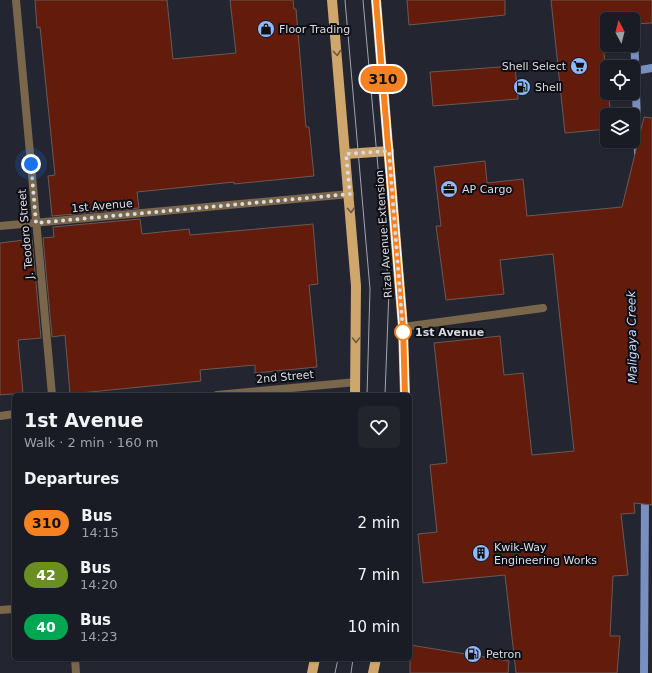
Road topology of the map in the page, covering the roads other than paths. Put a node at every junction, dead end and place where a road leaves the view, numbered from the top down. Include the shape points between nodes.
1 (16, 0) edge
2 (332, 0) edge
3 (376, 0) edge
4 (389, 151) junction
5 (346, 154) junction
6 (350, 194) junction
7 (36, 223) junction
8 (0, 226) edge
9 (543, 308) dead end
10 (403, 327) junction
11 (356, 382) junction
12 (52, 393) edge
13 (238, 393) edge
14 (355, 393) edge
15 (405, 393) edge
16 (12, 414) edge
17 (0, 416) edge
18 (12, 609) edge
19 (0, 610) edge
20 (75, 661) edge
21 (315, 661) edge
22 (376, 661) edge
23 (76, 673) edge
24 (312, 673) edge
25 (373, 673) edge

1 - 7 street, J. Teodoro Street
2 -> 5 main road
3 - 4 main road, Rizal Avenue Extension
4 - 5 main road
4 - 10 main road, Rizal Avenue Extension
5 - 6 main road
6 - 7 street, 1st Avenue
6 -> 11 main road via 356,286
7 - 8 street, 1st Avenue
7 - 12 street, J. Teodoro Street
9 - 10 street
10 - 15 main road, Rizal Avenue Extension
11 - 13 street, 2nd Street
11 - 14 main road
16 - 17 street
18 - 19 street
20 - 23 street
21 - 24 main road
22 - 25 main road

